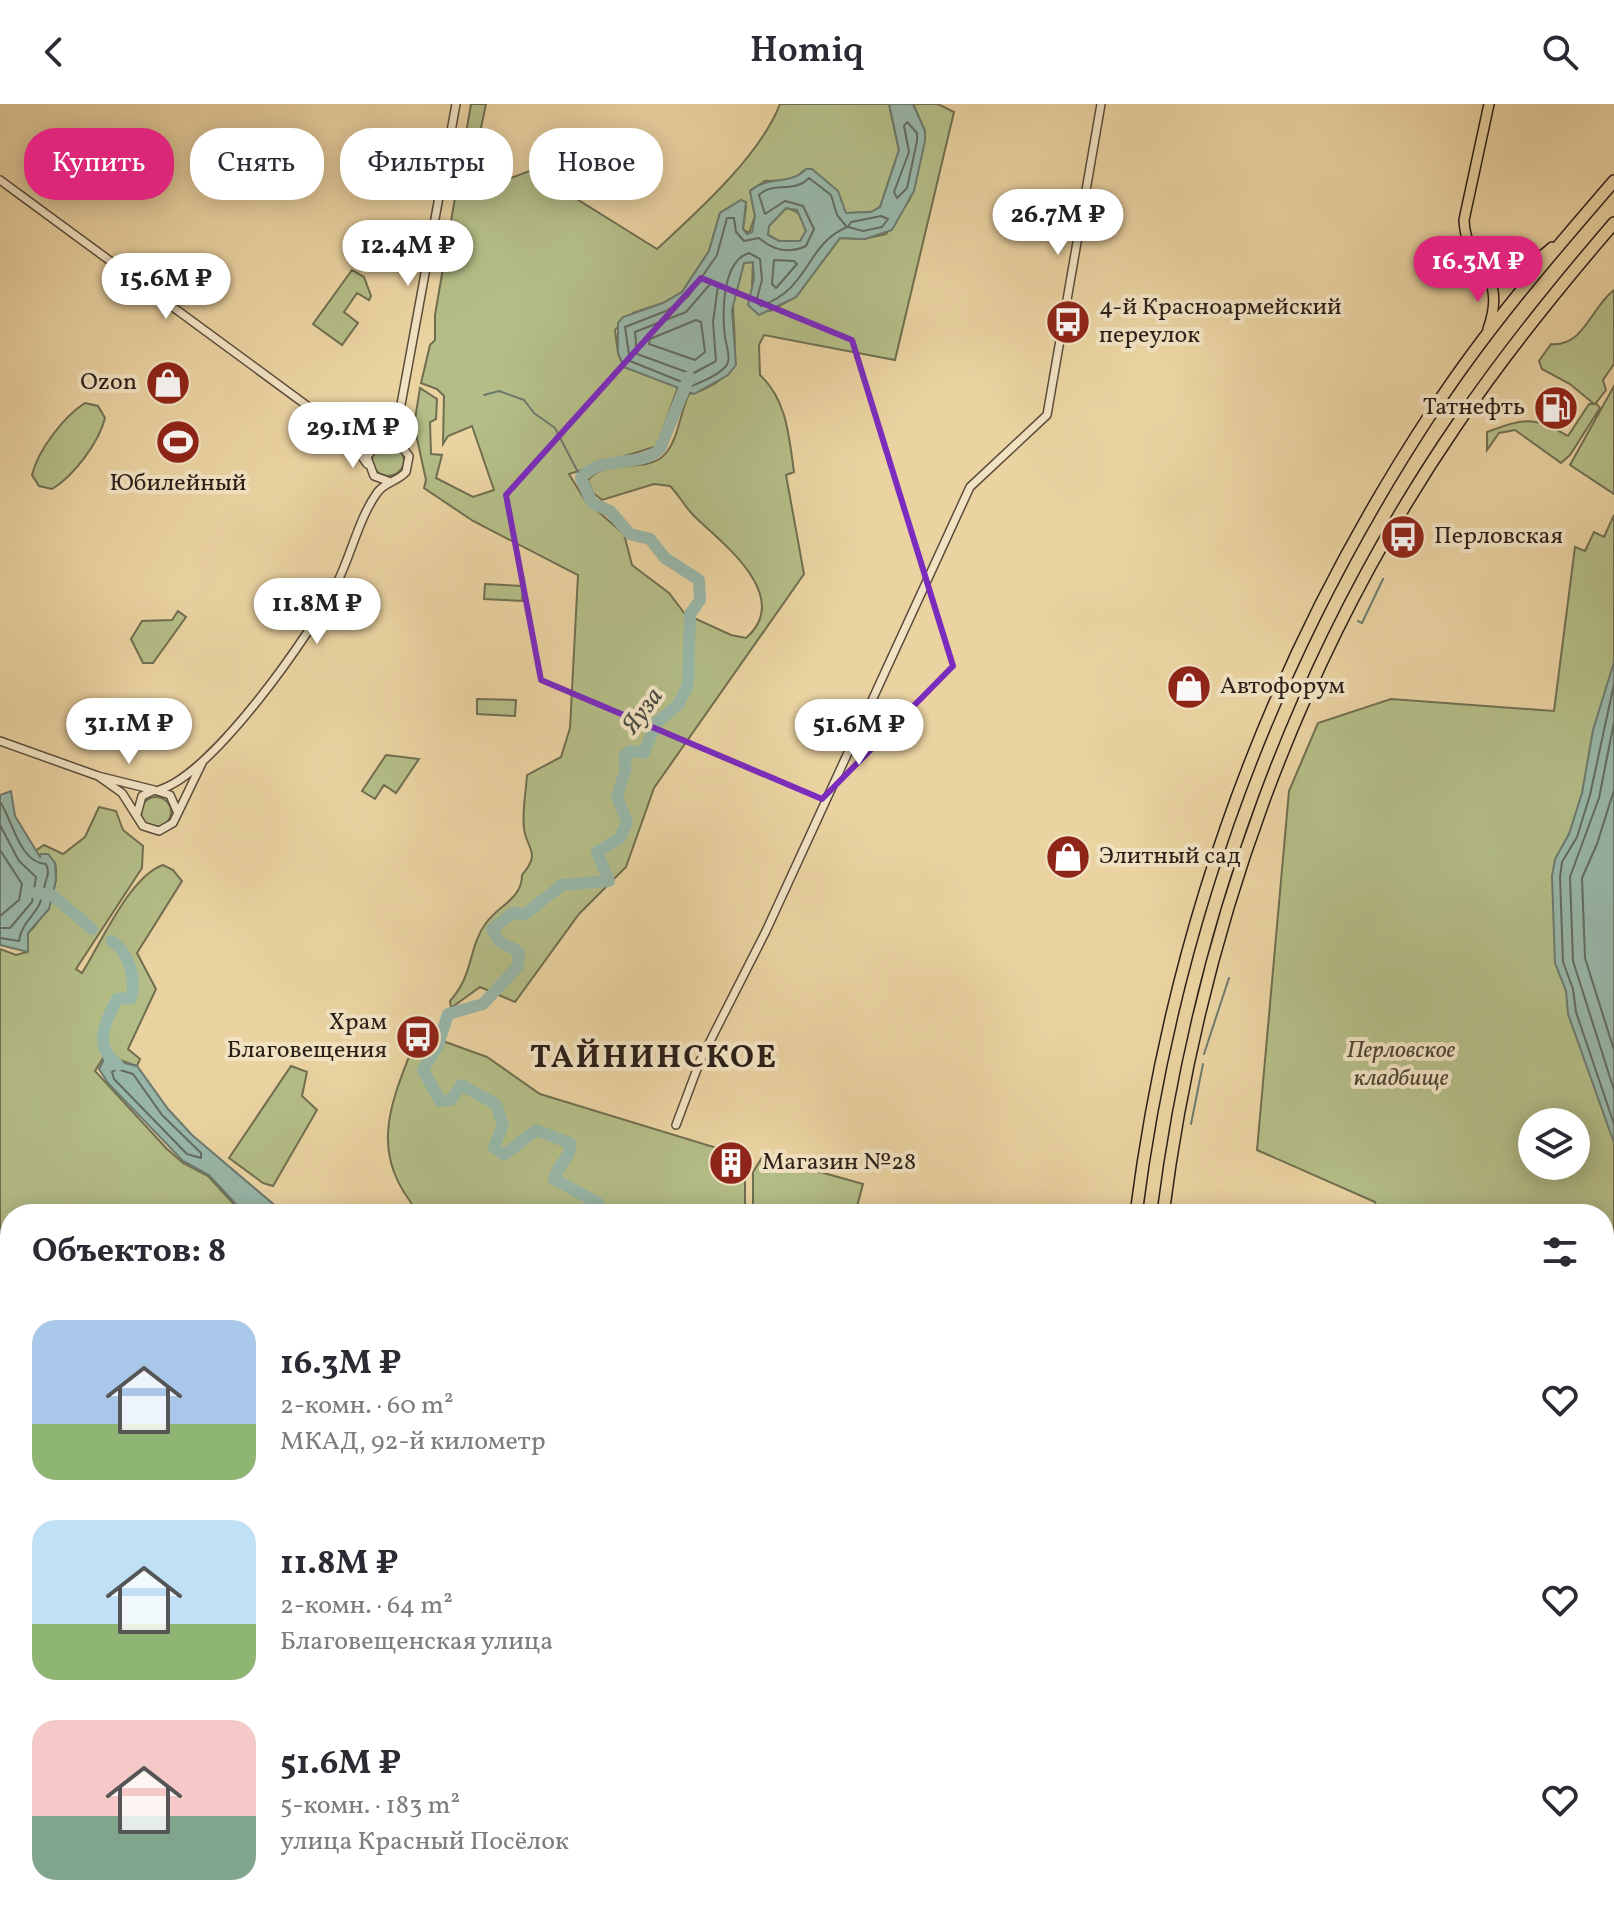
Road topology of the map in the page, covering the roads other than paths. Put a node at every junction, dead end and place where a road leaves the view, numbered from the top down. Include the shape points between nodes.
1 (456, 104) edge
2 (1101, 104) edge
3 (1489, 104) edge
4 (0, 180) edge
5 (1614, 181) edge
6 (1614, 223) edge
7 (1573, 229) junction
8 (1480, 260) junction
9 (1481, 343) junction
10 (400, 410) junction
11 (341, 432) junction
12 (380, 441) junction
13 (404, 446) junction
14 (369, 468) junction
15 (390, 482) junction
16 (374, 497) junction
17 (0, 741) edge
18 (204, 759) junction
19 (98, 776) junction
20 (156, 790) junction
21 (177, 814) junction
22 (137, 816) junction
23 (676, 1125) dead end
24 (1138, 1204) edge
25 (1165, 1204) edge

1 - 10 street
2 - 23 street via 1047,415 970,487 766,931 700,1061
3 - 8 main road via 1464,220 1467,239
4 - 11 street
5 - 7 highway
6 - 25 highway via 1547,301 1441,448 1329,645 1257,815 1201,1007
7 - 8 main road via 1524,269 1500,273
7 - 9 highway
8 - 9 main road via 1495,295
9 - 24 highway via 1396,468 1304,633 1232,806 1174,1000
10 - 12 street
10 - 13 street
11 - 12 street via 367,443
11 - 14 street
12 - 13 street
12 - 14 street via 370,450
13 - 15 street via 408,467
14 - 15 street
14 - 16 street
15 - 16 street
16 - 18 street via 317,619 285,666
17 - 19 street
18 - 20 street via 176,782
18 - 21 street
19 - 20 street
19 - 22 street via 122,793
20 - 21 street via 173,799
20 - 22 street via 139,799
21 - 22 street via 171,826 159,831 148,829

